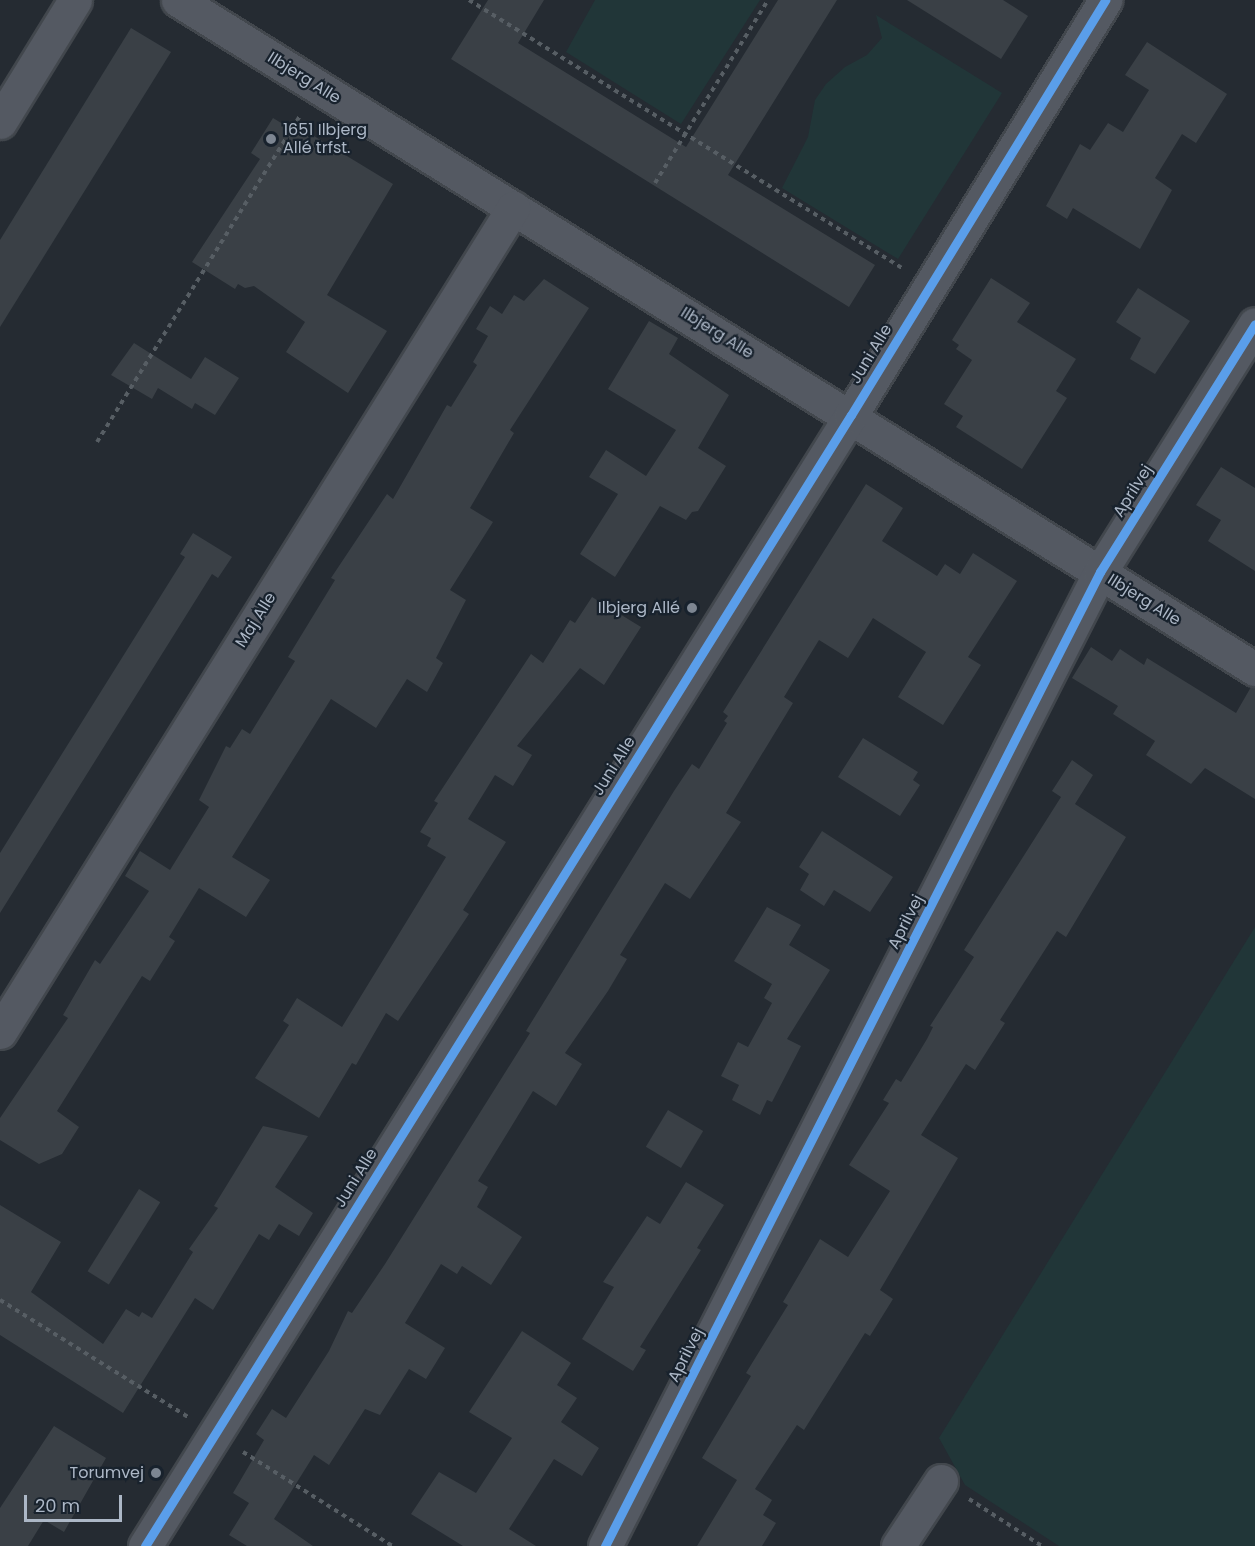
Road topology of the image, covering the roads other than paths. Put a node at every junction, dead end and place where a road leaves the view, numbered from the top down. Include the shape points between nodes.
1 (75, 0) edge
2 (178, 0) edge
3 (1105, 0) edge
4 (0, 122) edge
5 (513, 208) junction
6 (1255, 324) edge
7 (851, 415) junction
8 (1100, 573) junction
9 (1255, 669) edge
10 (0, 1032) edge
11 (941, 1481) road end
12 (145, 1546) edge
13 (605, 1546) edge
14 (898, 1546) edge

1 - 4 street
2 - 5 street, Ilbjerg Alle
3 - 7 street, Juni Alle
5 - 7 street, Ilbjerg Alle
5 - 10 street, Maj Alle
6 - 8 street, Aprilvej
7 - 8 street, Ilbjerg Alle
7 - 12 street, Juni Alle
8 - 9 street, Ilbjerg Alle
8 - 13 street, Aprilvej
11 - 14 street

